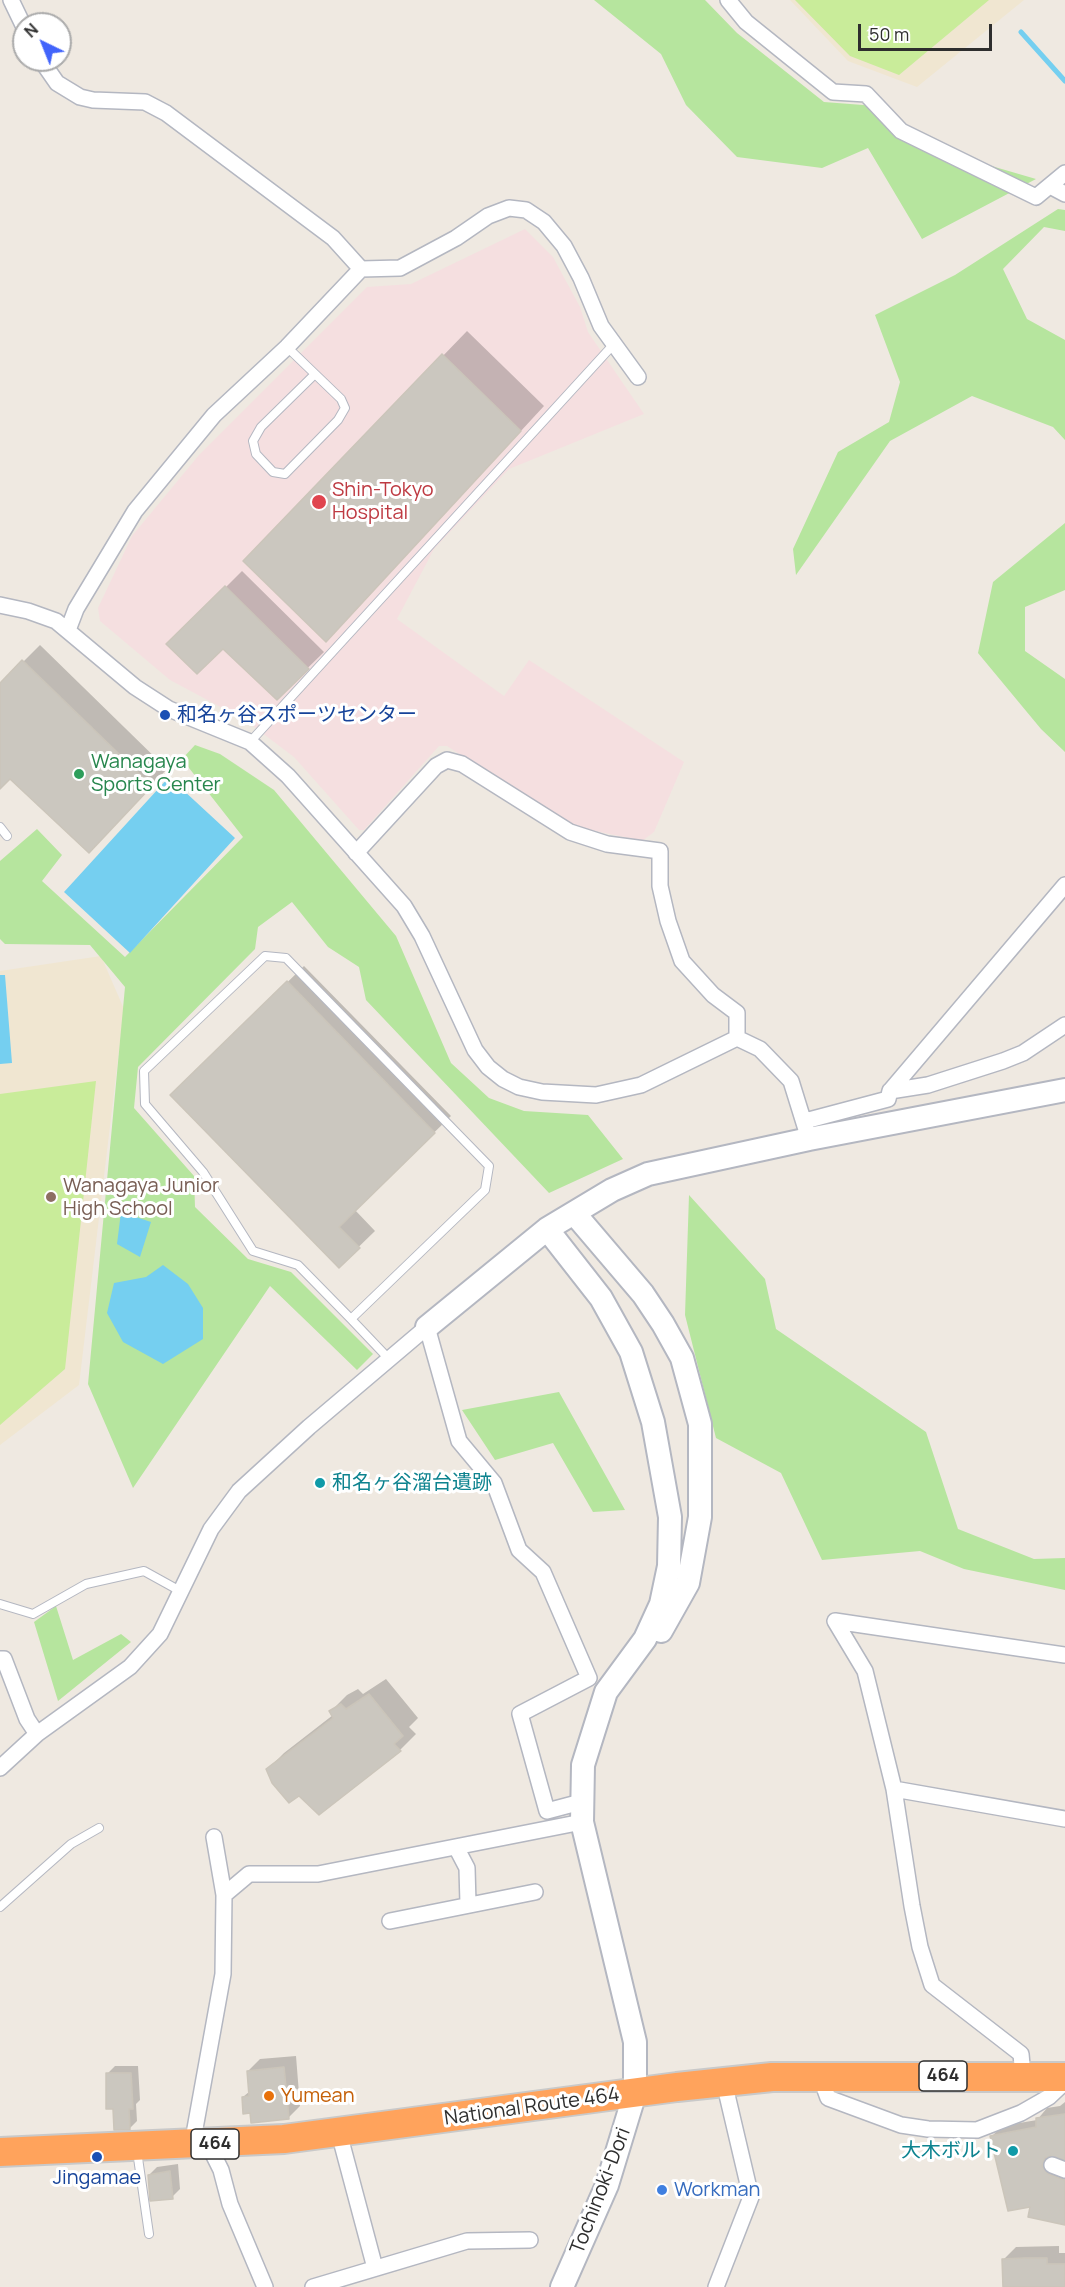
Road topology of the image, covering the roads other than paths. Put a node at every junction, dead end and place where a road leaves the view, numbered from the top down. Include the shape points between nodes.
1 (728, 0) edge
2 (49, 72) edge
3 (1065, 173) edge
4 (1050, 186) junction
5 (1065, 194) edge
6 (362, 269) junction
7 (612, 345) junction
8 (287, 347) junction
9 (315, 374) junction
10 (638, 377) dead end
11 (0, 605) edge
12 (68, 630) junction
13 (250, 742) junction
14 (0, 827) edge
15 (7, 836) dead end
16 (356, 853) junction
17 (1065, 885) edge
18 (1065, 1025) edge
19 (737, 1038) junction
20 (1065, 1090) edge
21 (890, 1091) junction
22 (807, 1130) junction
23 (574, 1213) junction
24 (547, 1229) junction
25 (351, 1319) junction
26 (427, 1327) junction
27 (389, 1359) junction
28 (182, 1592) junction
29 (0, 1604) edge
30 (1065, 1655) edge
31 (0, 1659) edge
32 (37, 1734) junction
33 (591, 1734) junction
34 (0, 1768) edge
35 (894, 1789) junction
36 (581, 1812) junction
37 (1065, 1819) edge
38 (99, 1828) dead end
39 (214, 1837) dead end
40 (456, 1847) junction
41 (535, 1892) dead end
42 (224, 1895) junction
43 (468, 1904) junction
44 (0, 1907) edge
45 (390, 1921) dead end
46 (820, 2076) junction
47 (1023, 2076) junction
48 (1065, 2077) edge
49 (724, 2082) junction
50 (1065, 2082) edge
51 (635, 2093) junction
52 (339, 2133) junction
53 (200, 2144) junction
54 (0, 2152) edge
55 (138, 2158) dead end
56 (149, 2234) dead end
57 (530, 2240) dead end
58 (375, 2268) junction
59 (266, 2287) edge
60 (313, 2287) edge
61 (562, 2287) edge
62 (716, 2287) edge

1 - 4 street via 746,22 832,92 866,94 901,131 1036,197
2 - 6 street via 57,83 80,97 145,102 166,113 333,238
3 - 4 street
4 - 5 street
6 - 7 street via 400,268 488,216 509,208 526,210 544,222 564,246
6 - 8 street
7 - 10 street
7 - 13 lane
8 - 9 lane
8 - 12 street via 214,415 135,511 76,609
9 - 9 lane via 345,408 285,474 273,472 256,454 253,441 261,427
11 - 12 street via 37,614
12 - 13 street via 135,687 169,709
13 - 16 street via 288,776
14 - 15 lane
16 - 19 street via 404,906 475,1050 502,1079 542,1092 596,1095 641,1085
16 - 19 street via 436,766 447,760 462,764 570,832 608,844 660,851 660,886 682,961 712,995 737,1013
17 - 21 street
18 - 21 street via 1003,1062 928,1085
19 - 22 street via 760,1049 791,1081
20 - 22 street
21 - 22 street via 888,1099
22 - 23 street via 648,1174
23 - 24 street
23 - 33 street via 643,1294 663,1324 682,1358 700,1424 700,1517 688,1583 653,1644
24 - 26 street
24 - 33 street via 601,1298 631,1352 653,1422 670,1517 669,1566 661,1604 645,1640 606,1692
25 - 25 lane via 298,1265 253,1251 203,1172 145,1104 144,1071 265,957 286,958 489,1167 485,1190
25 - 27 lane
26 - 27 street
26 - 36 street via 459,1442 494,1483 519,1550 543,1572 589,1678 520,1714 547,1811
27 - 28 street via 239,1491 212,1529
28 - 29 lane via 144,1571 86,1584 33,1614
28 - 32 street via 160,1634 130,1667
30 - 35 street via 835,1621 865,1671
31 - 32 street via 4,1659 27,1719
32 - 34 street
33 - 36 street, Tochinoki-Dori via 583,1766
35 - 37 street
35 - 47 street via 914,1916 932,1985 1021,2054
36 - 40 street
36 - 51 street, Tochinoki-Dori via 635,2042
38 - 44 lane via 71,1844
39 - 42 street
40 - 42 street via 318,1875 249,1874
40 - 43 street via 467,1868
41 - 43 street
42 - 53 street via 223,1974
43 - 45 street
46 - 47 highway, National Route 464 / 464
46 - 49 highway, National Route 464 / 464
46 - 50 street via 828,2097 901,2125 928,2129 977,2130 1021,2113 1049,2097
47 - 48 highway, National Route 464 / 464
49 - 51 highway, National Route 464 / 464
49 - 62 street via 751,2197
51 - 52 highway, National Route 464 / 464
51 - 61 street, Tochinoki-Dori via 607,2185
52 - 53 highway, National Route 464 / 464
52 - 58 street
53 - 54 highway, National Route 464 / 464
53 - 59 street via 221,2170 230,2204
55 - 56 lane
57 - 58 street via 468,2241
58 - 60 street

